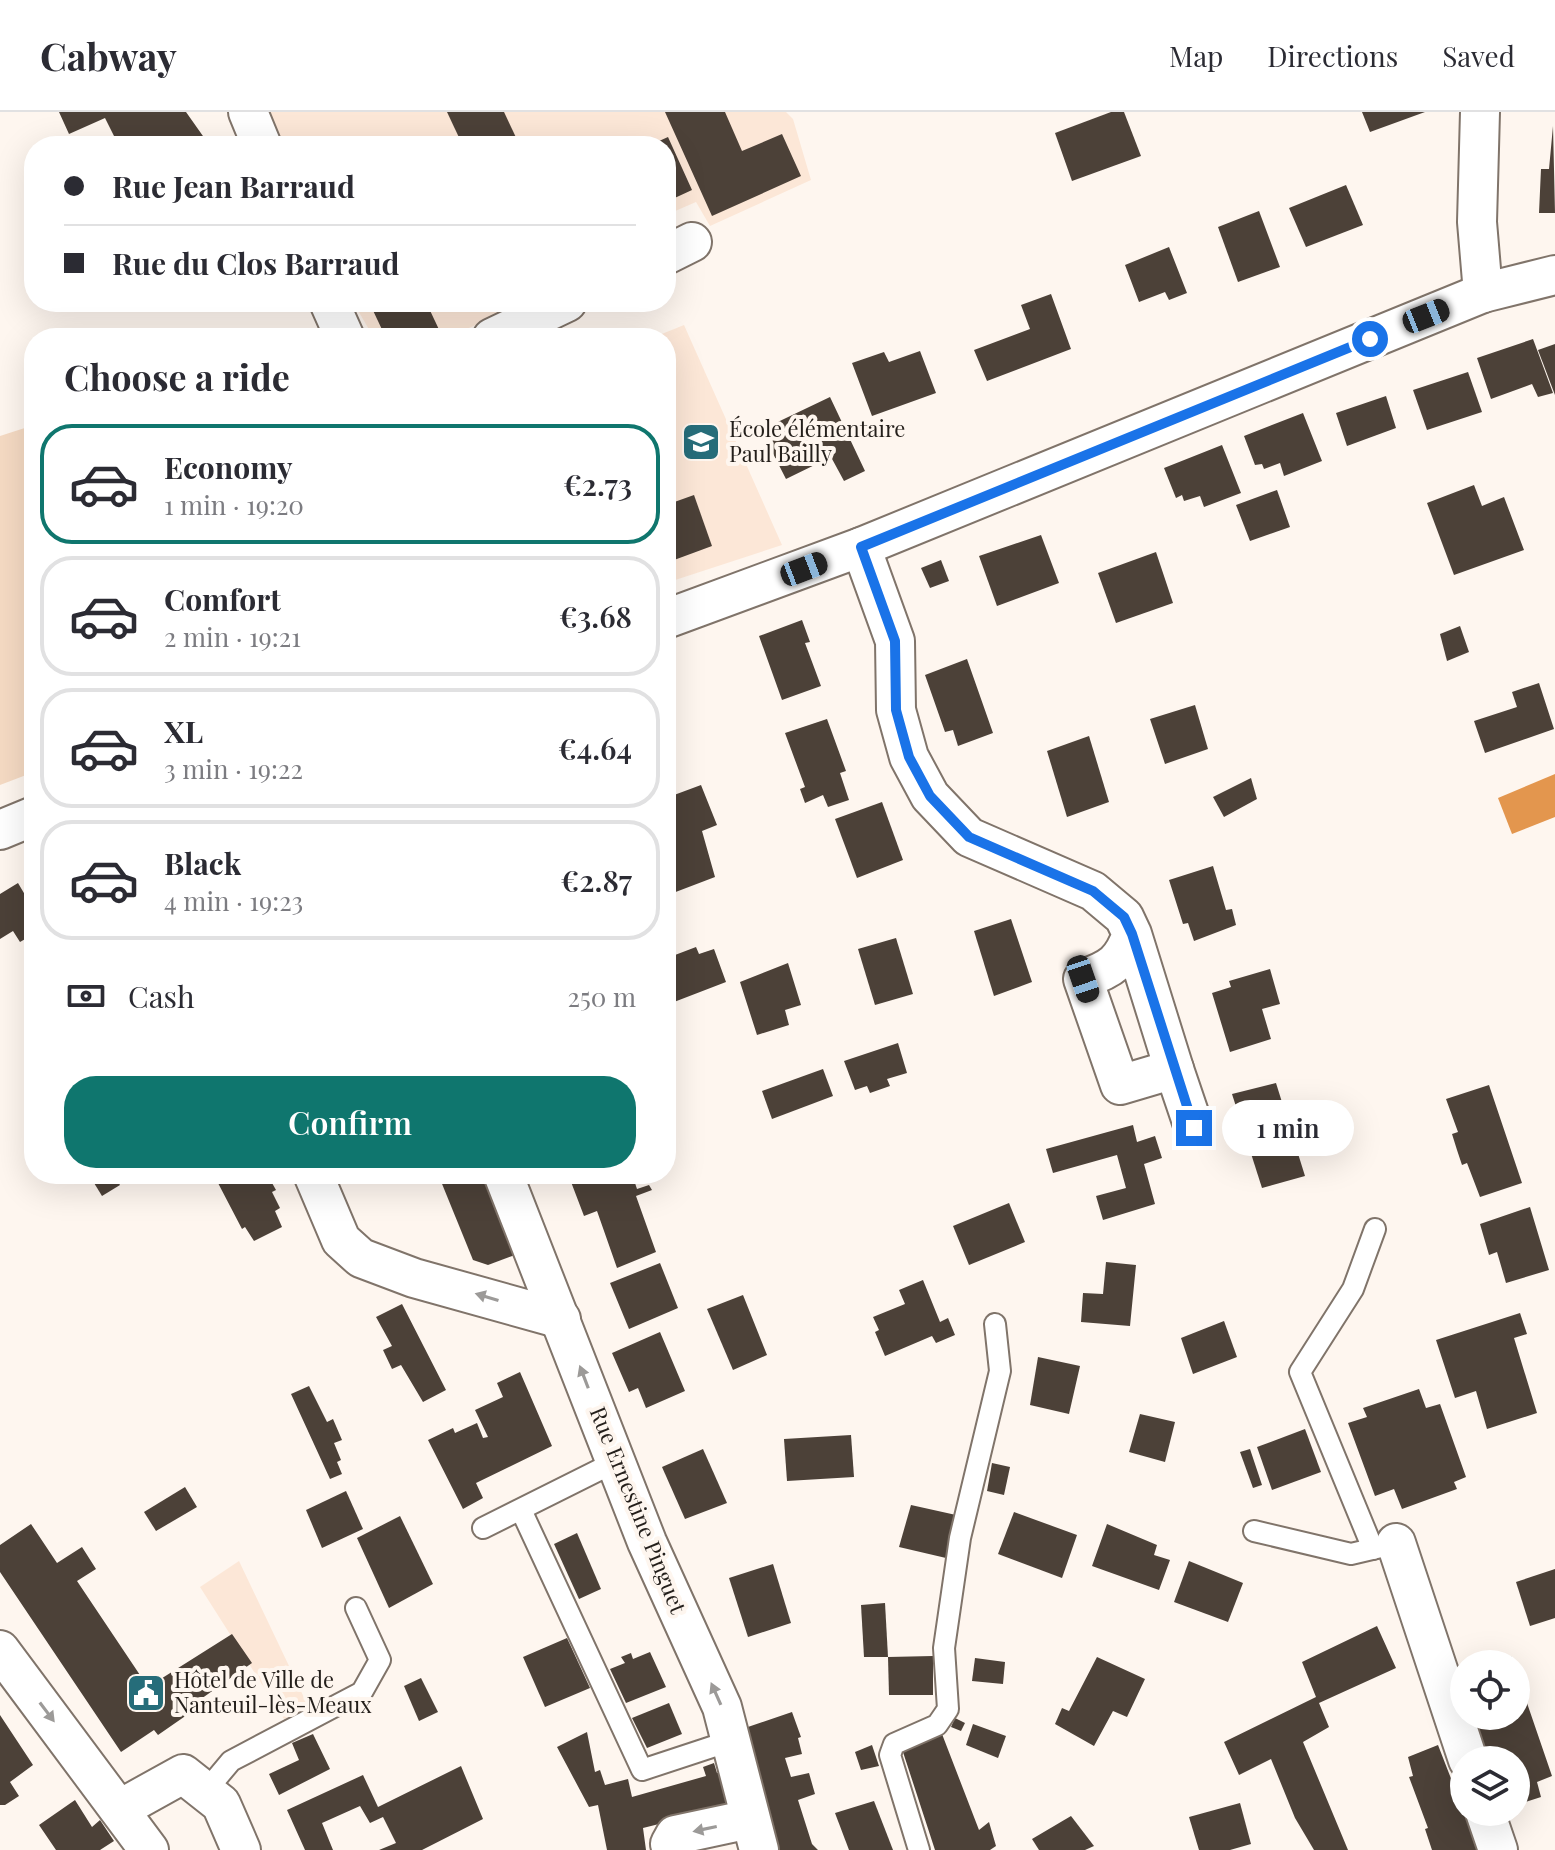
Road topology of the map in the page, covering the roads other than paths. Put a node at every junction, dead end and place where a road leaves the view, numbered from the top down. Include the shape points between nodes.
1 (248, 112) edge
2 (1480, 112) edge
3 (258, 136) edge
4 (1555, 275) edge
5 (1483, 293) junction
6 (546, 312) edge
7 (513, 328) edge
8 (861, 547) junction
9 (676, 615) edge
10 (24, 820) edge
11 (0, 830) edge
12 (1132, 934) junction
13 (1174, 1069) junction
14 (1194, 1128) dead end
15 (317, 1184) edge
16 (507, 1184) edge
17 (1375, 1229) dead end
18 (561, 1319) junction
19 (995, 1324) dead end
20 (617, 1461) junction
21 (521, 1510) junction
22 (483, 1528) dead end
23 (1254, 1531) dead end
24 (1385, 1546) junction
25 (356, 1608) dead end
26 (0, 1650) edge
27 (730, 1741) junction
28 (1463, 1746) edge
29 (194, 1783) junction
30 (120, 1809) junction
31 (1490, 1826) edge
32 (755, 1834) edge
33 (149, 1850) edge
34 (241, 1850) edge
35 (672, 1850) edge
36 (919, 1850) edge
37 (1498, 1850) edge

1 - 3 street
2 - 5 street via 1477,222
4 - 5 street
5 - 8 street
6 - 7 street
8 - 9 street
8 - 12 street via 895,641 896,710 909,757 930,796 969,837 1093,891 1124,917
10 - 11 street
12 - 13 street
12 - 13 street via 1124,957 1111,970 1083,979 1120,1085
13 - 14 street
18 -> 15 street via 361,1258 341,1240
16 - 18 street, Rue Ernestine Pinguet
17 - 24 lane via 1353,1289 1300,1372
20 -> 18 street, Rue Ernestine Pinguet
19 - 36 lane via 1000,1371 960,1538 944,1648 948,1709 937,1725 894,1744 890,1755
20 - 21 lane
27 -> 20 street, Rue Ernestine Pinguet via 722,1707 647,1542
21 - 22 lane
21 - 27 lane via 642,1770
23 - 24 lane via 1351,1554
24 - 28 street
25 - 29 lane via 380,1660 362,1692
26 -> 30 street
27 - 32 street, Rue Ernestine Pinguet
29 - 30 street
29 - 34 street via 221,1804
30 - 33 street
31 - 37 street
32 -> 35 street via 675,1835

